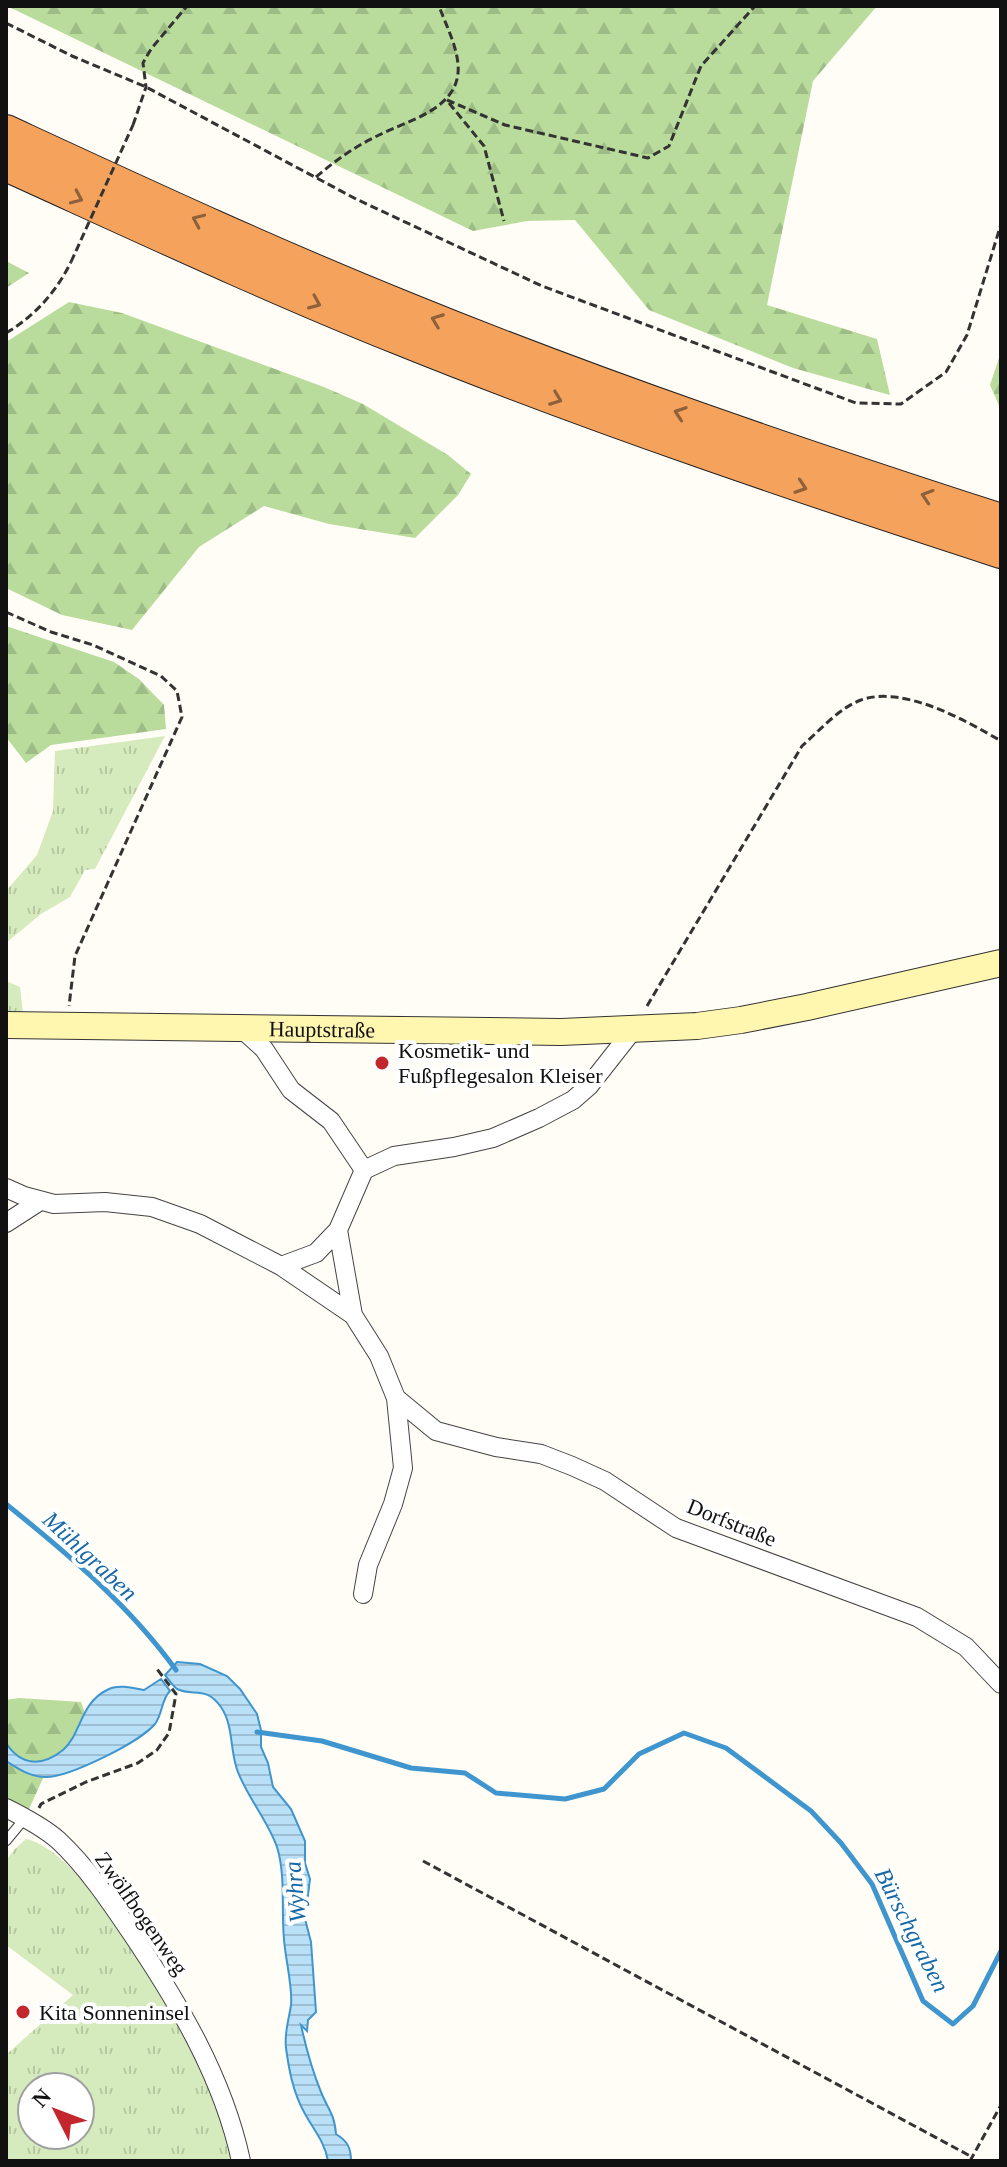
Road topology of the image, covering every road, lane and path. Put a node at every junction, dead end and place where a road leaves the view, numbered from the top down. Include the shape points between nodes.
1 (187, 6) edge
2 (439, 6) edge
3 (755, 6) edge
4 (6, 23) edge
5 (146, 87) junction
6 (447, 100) junction
7 (6, 131) edge
8 (6, 165) edge
9 (316, 177) junction
10 (504, 221) dead end
11 (1001, 224) edge
12 (6, 333) edge
13 (1001, 520) edge
14 (1001, 552) edge
15 (6, 612) edge
16 (1001, 741) edge
17 (1001, 963) edge
18 (6, 1025) edge
19 (66, 1026) junction
20 (241, 1028) junction
21 (633, 1030) junction
22 (364, 1170) junction
23 (7, 1188) edge
24 (40, 1201) junction
25 (6, 1223) edge
26 (338, 1230) junction
27 (281, 1266) junction
28 (353, 1315) junction
29 (396, 1398) junction
30 (363, 1594) dead end
31 (157, 1669) dead end
32 (1001, 1684) edge
33 (6, 1808) edge
34 (29, 1820) junction
35 (6, 1841) edge
36 (423, 1861) dead end
37 (1001, 2105) edge
38 (971, 2159) edge
39 (241, 2161) edge

1 - 5 path via 143,63
2 - 6 path via 459,66
3 - 6 path via 701,66 669,146 648,158 505,125
4 - 5 path
5 - 9 path
5 - 12 path, bridge via 61,282 26,321
6 - 9 path via 338,158
6 - 10 path via 484,146
13 -> 7 highway via 648,401 416,312 193,218
8 -> 14 highway via 396,338 624,426
9 - 11 path via 542,286 856,403 901,404 946,372 967,335
15 - 19 path via 161,676 177,691 182,717 75,956
16 - 21 path via 929,705 877,696 858,701 837,716 802,746
17 - 21 main road, Hauptstraße via 782,1012
18 - 19 main road, Hauptstraße
19 - 20 main road, Hauptstraße
20 - 21 main road, Hauptstraße
20 - 22 street via 264,1049 291,1090 331,1121
21 - 22 street via 589,1086 539,1118 493,1138 394,1156
22 - 26 street
23 - 24 street, Dorfstraße
23 - 25 street, Dorfstraße
24 - 25 street, Dorfstraße
24 - 27 street, Dorfstraße via 152,1207 200,1224
26 - 27 street via 316,1253
26 - 28 street, Dorfstraße
27 - 28 street, Dorfstraße
28 - 29 street, Dorfstraße via 379,1356
29 - 30 street, Dorfstraße via 403,1468 368,1565
29 - 32 street, Dorfstraße via 436,1431 541,1454 605,1481 676,1528 917,1617 966,1647
31 - 34 path via 176,1694 169,1733 157,1750 41,1804
33 - 34 street, Zwölfbogenweg
34 - 35 lane
34 - 39 street, Zwölfbogenweg via 83,1867 154,1966 217,2082
36 - 38 path
37 - 38 path

